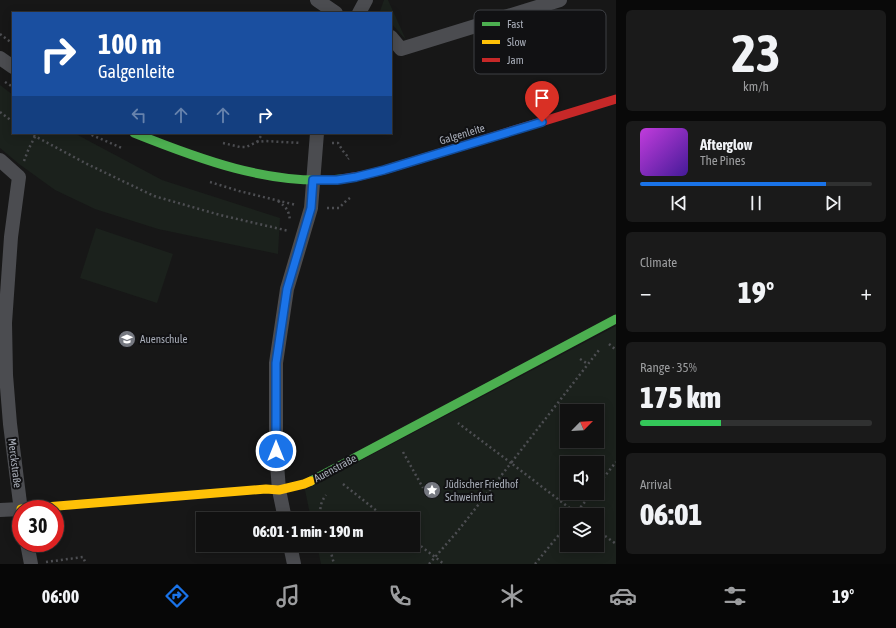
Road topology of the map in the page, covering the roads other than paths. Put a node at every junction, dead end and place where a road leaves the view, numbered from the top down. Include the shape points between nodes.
1 (317, 0) edge
2 (560, 0) edge
3 (527, 10) edge
4 (335, 12) edge
5 (474, 26) edge
6 (392, 38) edge
7 (0, 58) edge
8 (12, 65) edge
9 (616, 99) edge
10 (137, 134) edge
11 (316, 134) edge
12 (0, 160) edge
13 (313, 180) junction
14 (616, 319) edge
15 (279, 490) junction
16 (20, 500) edge
17 (64, 506) edge
18 (0, 510) edge
19 (12, 510) edge
20 (284, 512) edge
21 (31, 552) edge
22 (291, 552) edge
23 (36, 564) edge
24 (294, 564) edge

1 - 4 street
2 - 3 street
5 - 6 street via 401,48
7 - 8 street
9 - 13 street, Galgenleite via 384,170 343,179
10 - 13 street, Galgenleite via 202,159 247,171 283,178
11 - 13 street
12 - 16 street, Merckstraße via 20,177 11,237 6,322 6,375
13 - 15 street via 311,208 287,289 276,363 276,451
14 - 15 street, Auenstraße via 304,484
15 - 17 street, Auenstraße
15 - 20 street
18 - 19 street, Auenstraße
21 - 23 street
22 - 24 street

